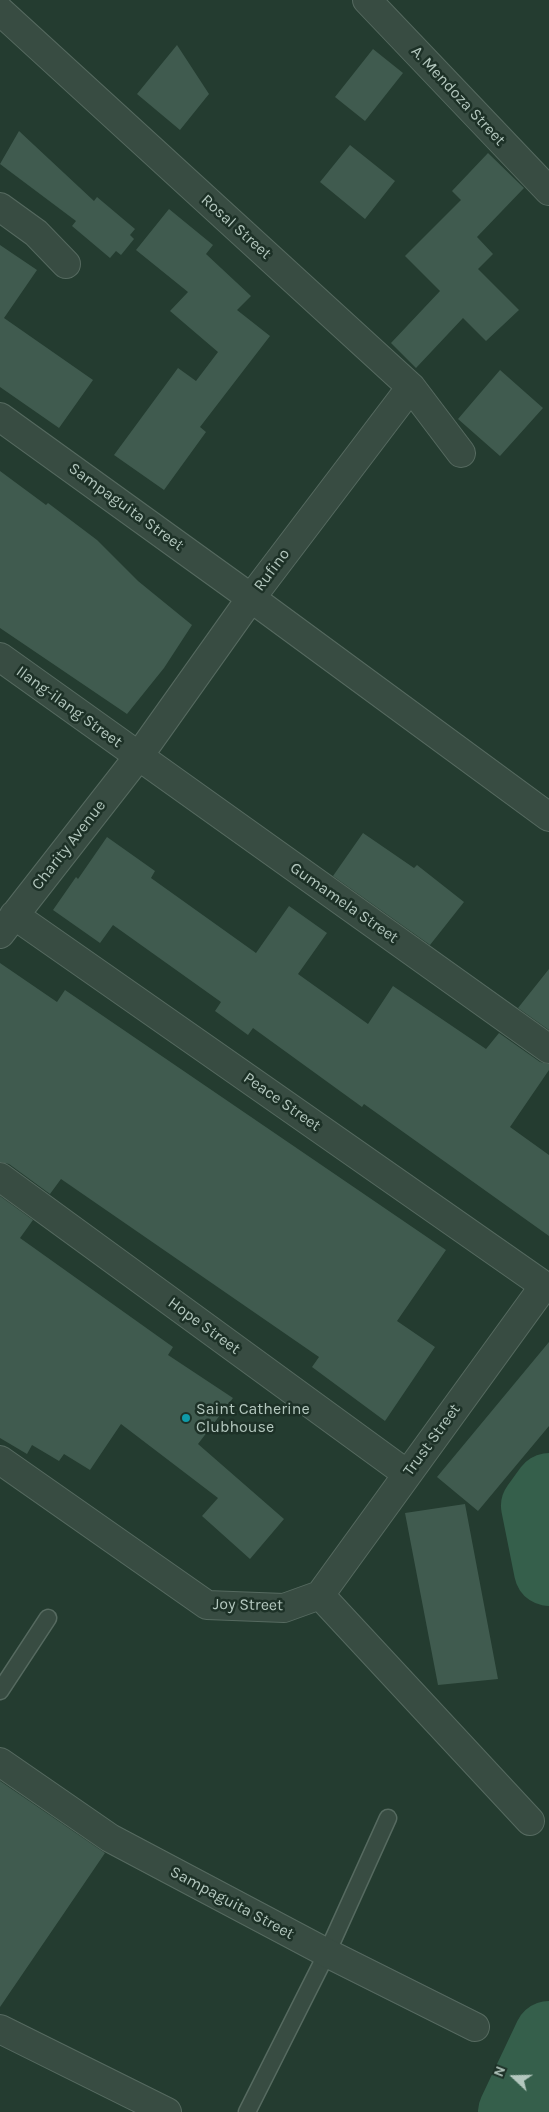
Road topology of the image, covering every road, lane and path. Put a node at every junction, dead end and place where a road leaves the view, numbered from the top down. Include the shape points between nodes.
1 (367, 0) edge
2 (0, 11) edge
3 (549, 192) edge
4 (0, 207) edge
5 (66, 264) dead end
6 (411, 387) junction
7 (0, 416) edge
8 (461, 453) dead end
9 (252, 598) junction
10 (0, 658) edge
11 (138, 757) junction
12 (549, 817) edge
13 (7, 924) edge
14 (549, 1049) edge
15 (0, 1177) edge
16 (546, 1288) edge
17 (0, 1460) edge
18 (407, 1474) junction
19 (320, 1595) junction
20 (48, 1618) dead end
21 (0, 1691) edge
22 (0, 1762) edge
23 (388, 1818) dead end
24 (530, 1821) dead end
25 (327, 1953) junction
26 (475, 2027) dead end
27 (0, 2029) edge
28 (167, 2112) edge
29 (247, 2112) edge

1 - 3 street, A. Mendoza Street
2 - 6 street, Rosal Street
4 - 5 street via 36,233
6 - 8 street, Rosal Street
6 - 9 street, Rufino
7 - 9 street, Sampaguita Street
9 - 11 street, Rufino
9 - 12 street
10 - 11 street, Ilang-ilang Street
11 - 13 street, Charity Avenue
11 - 14 street, Gumamela Street
13 - 16 street, Peace Street
15 - 18 street, Hope Street
16 - 18 street, Trust Street
17 - 19 street, Joy Street via 206,1605 284,1608
18 - 19 street, Trust Street
19 - 24 street
20 - 21 lane
22 - 25 street, Sampaguita Street via 110,1838
23 - 25 lane
25 - 26 street, Sampaguita Street
25 - 29 lane
27 - 28 street

